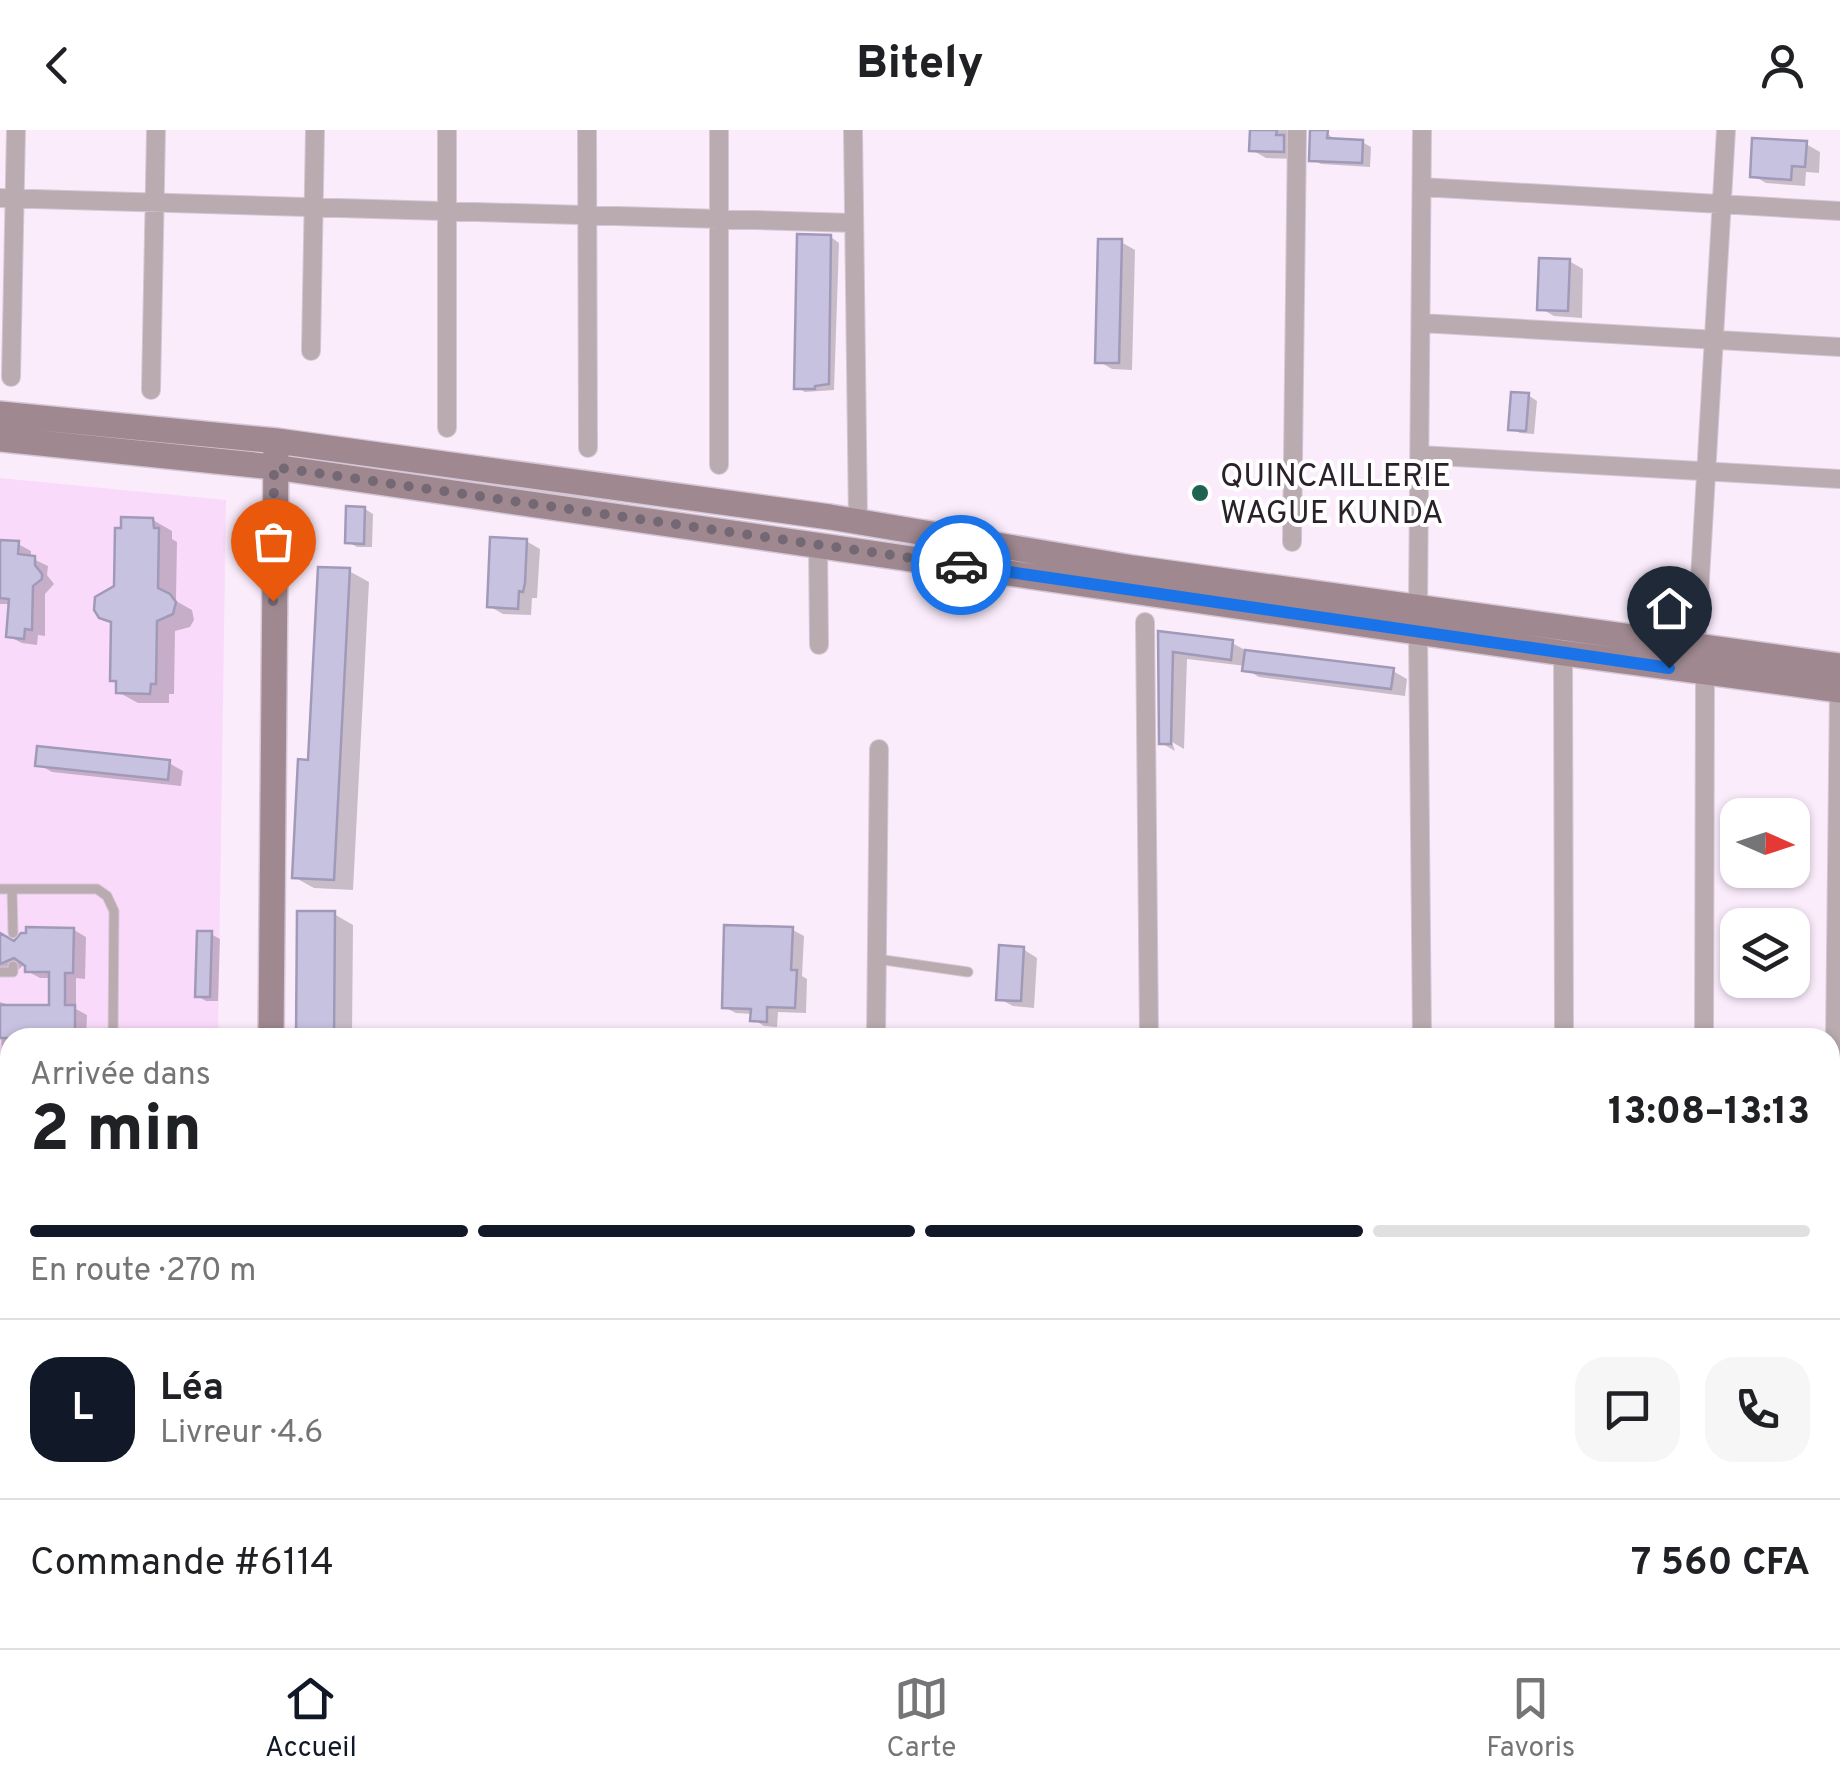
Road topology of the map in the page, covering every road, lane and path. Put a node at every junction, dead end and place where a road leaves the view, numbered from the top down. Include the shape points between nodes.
1 (16, 130) edge
2 (156, 130) edge
3 (315, 130) edge
4 (447, 130) edge
5 (587, 130) edge
6 (719, 130) edge
7 (853, 130) edge
8 (1297, 130) edge
9 (1422, 130) edge
10 (1726, 130) edge
11 (1422, 187) junction
12 (7, 198) edge
13 (154, 203) junction
14 (1722, 204) junction
15 (314, 207) junction
16 (447, 211) junction
17 (1840, 211) edge
18 (587, 215) junction
19 (719, 219) junction
20 (854, 223) junction
21 (1421, 322) junction
22 (1714, 339) junction
23 (1840, 347) edge
24 (311, 351) dead end
25 (10, 377) dead end
26 (151, 390) dead end
27 (0, 414) edge
28 (447, 428) dead end
29 (0, 438) edge
30 (588, 448) dead end
31 (276, 454) junction
32 (1420, 455) junction
33 (719, 465) dead end
34 (1706, 472) junction
35 (1840, 479) edge
36 (858, 521) junction
37 (1292, 542) dead end
38 (818, 544) junction
39 (1418, 620) junction
40 (1145, 622) dead end
41 (819, 645) dead end
42 (1696, 646) junction
43 (1563, 653) junction
44 (1840, 666) edge
45 (1705, 673) junction
46 (1840, 690) edge
47 (879, 749) dead end
48 (0, 889) edge
49 (12, 889) junction
50 (13, 933) dead end
51 (877, 958) junction
52 (13, 966) dead end
53 (0, 972) edge
54 (968, 972) dead end
55 (113, 1028) edge
56 (272, 1028) edge
57 (876, 1028) edge
58 (1149, 1028) edge
59 (1422, 1028) edge
60 (1564, 1028) edge
61 (1704, 1028) edge
62 (1835, 1028) edge

1 - 12 street
2 - 13 street
3 - 15 street
4 - 16 street
5 - 18 street
6 - 19 street
7 - 20 street
8 - 37 street
9 - 11 street
10 - 14 street
11 - 14 street
11 - 21 street
12 - 13 street
12 - 25 street
13 - 15 street
13 - 26 street
14 - 17 street
14 - 22 street
15 - 16 street
15 - 24 street
16 - 18 street
16 - 28 street
18 - 19 street
18 - 30 street
19 - 20 street
19 - 33 street
20 - 36 street
21 - 22 street
21 - 32 street
22 - 23 street
22 - 34 street
27 - 31 main road
29 - 31 main road
31 - 36 main road
31 - 38 main road
31 - 56 main road
32 - 34 street
32 - 39 street
34 - 35 street
34 - 42 street
36 - 39 main road
38 - 39 main road
38 - 41 street
39 - 42 main road
39 - 43 main road
39 - 59 street
40 - 58 street
42 - 44 main road
43 - 45 main road
43 - 60 street
45 - 46 main road
45 - 61 street
46 - 62 street
47 - 51 street
48 - 49 lane
49 - 50 lane
49 - 55 lane via 97,889 106,896 114,911
51 - 54 lane
51 - 57 street
52 - 53 lane via 13,972

